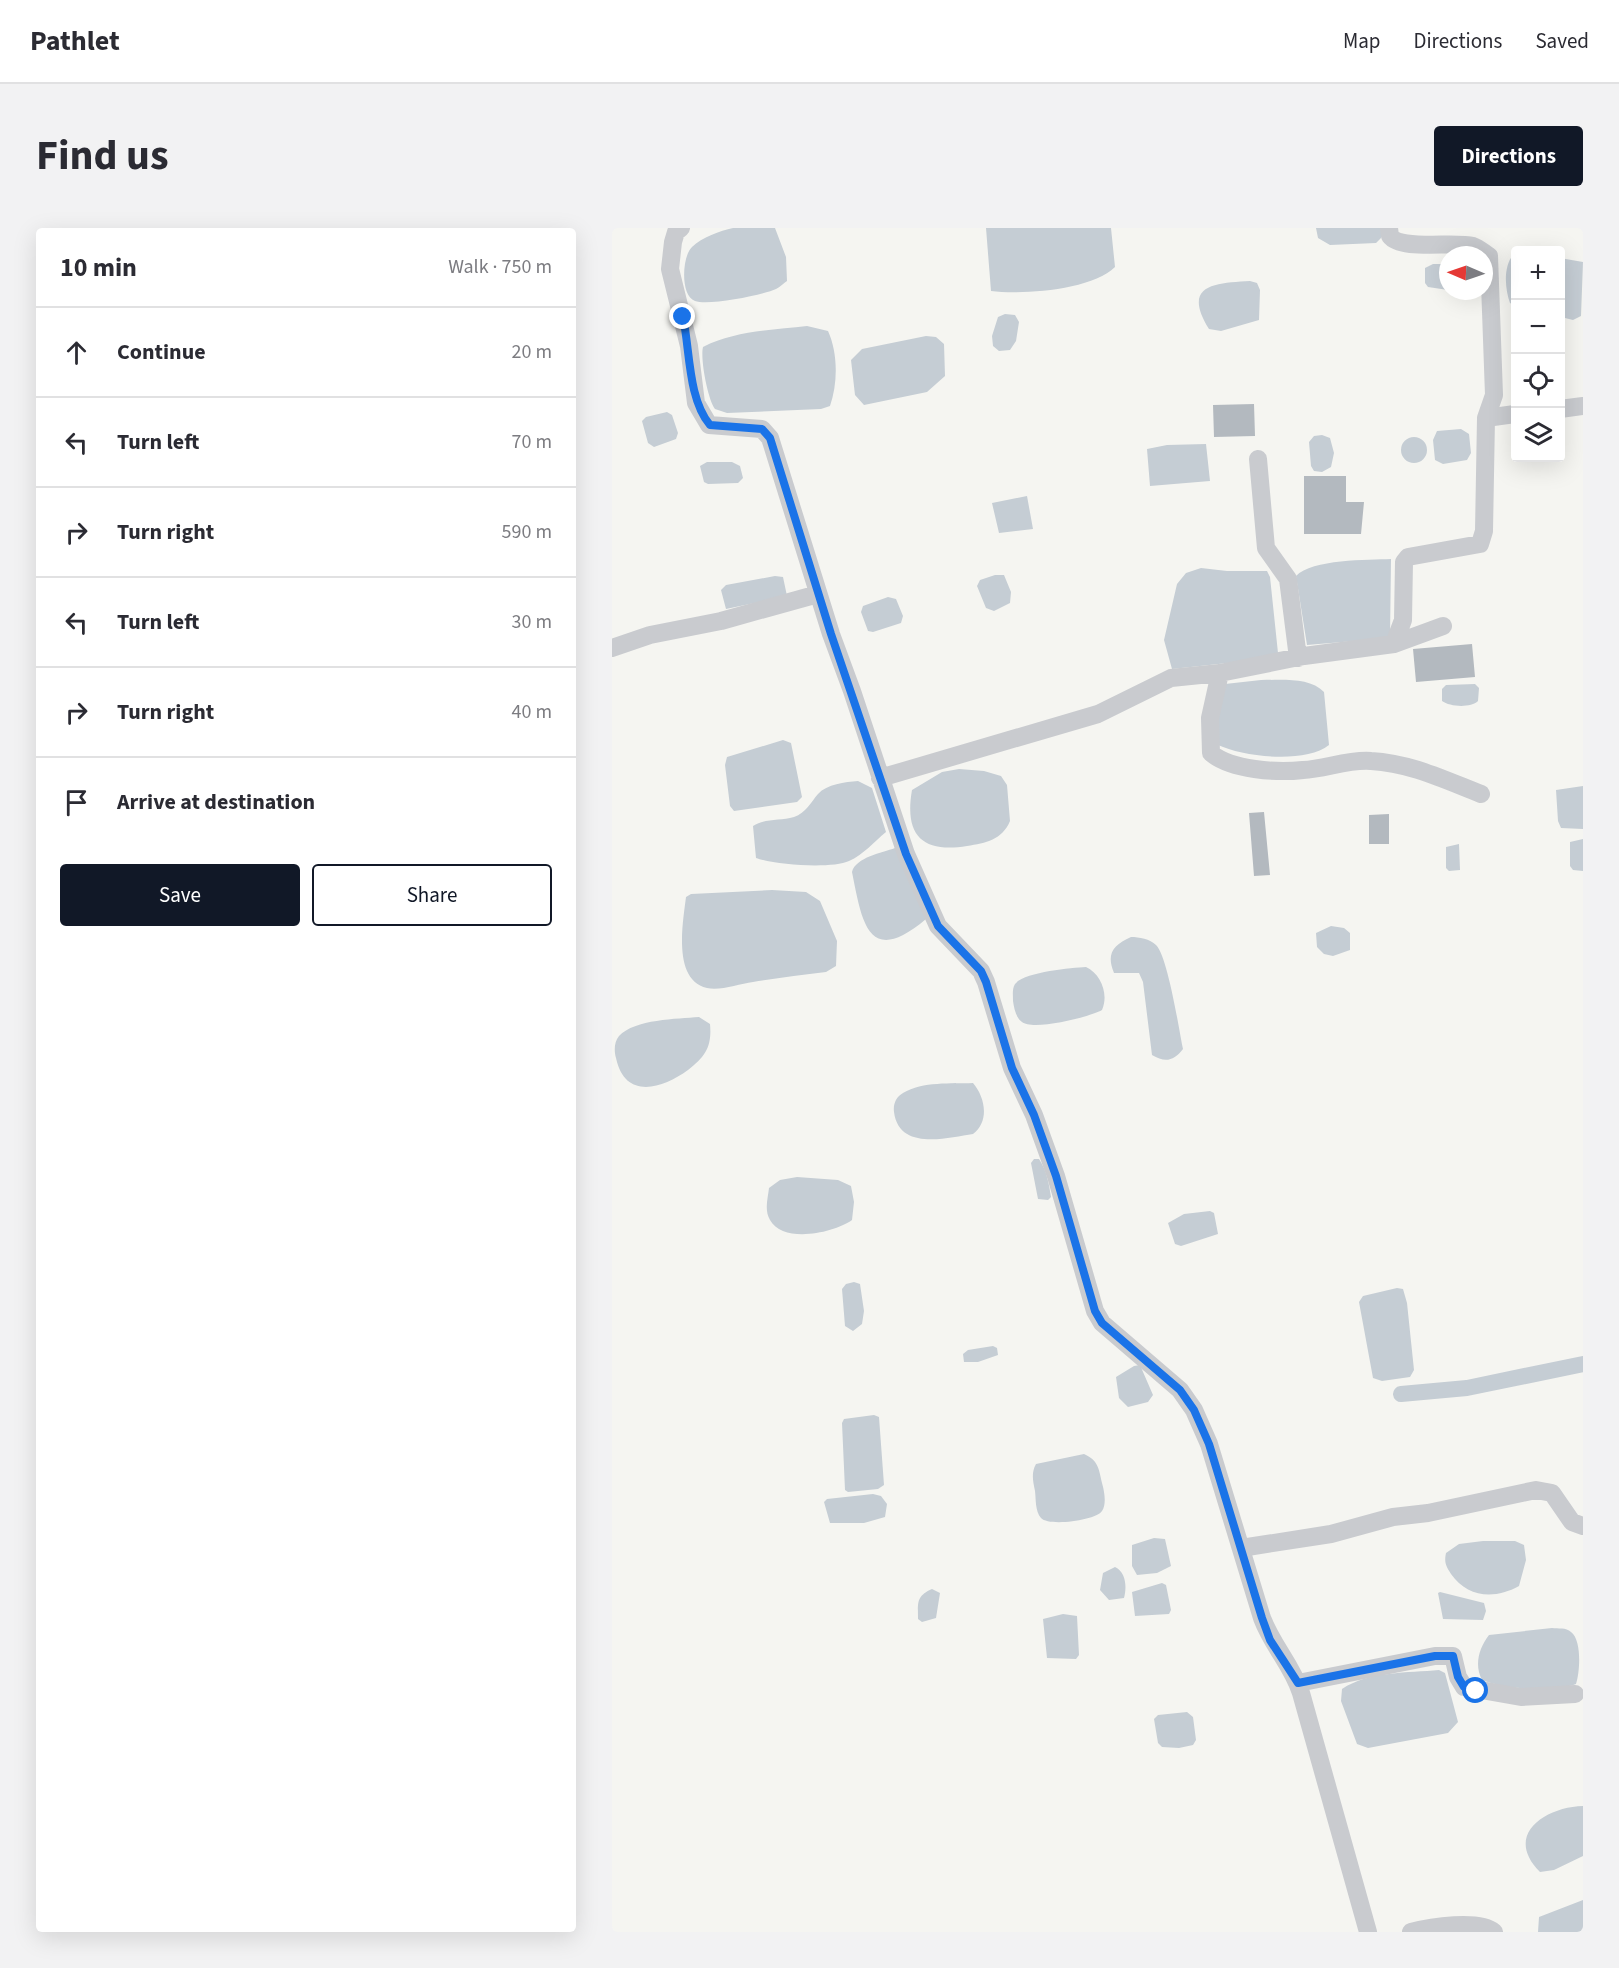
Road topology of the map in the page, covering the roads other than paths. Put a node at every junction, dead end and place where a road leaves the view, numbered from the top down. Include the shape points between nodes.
1 (681, 228) edge
2 (1389, 228) edge
3 (1583, 406) edge
4 (1565, 408) edge
5 (1511, 415) edge
6 (1486, 418) junction
7 (1258, 459) dead end
8 (818, 594) junction
9 (1443, 626) dead end
10 (1394, 644) junction
11 (612, 648) edge
12 (1299, 658) junction
13 (1220, 674) junction
14 (880, 778) junction
15 (1481, 794) dead end
16 (1583, 1526) edge
17 (1241, 1548) junction
18 (1298, 1683) junction
19 (1575, 1694) dead end
20 (1368, 1932) edge
21 (1412, 1932) edge
22 (1494, 1932) edge

1 - 8 street via 673,242 670,269 689,346 696,403 710,425 748,426 768,433
2 - 6 street via 1390,236 1401,244 1476,246 1489,256 1494,395
3 - 4 street
5 - 6 street
6 - 10 street via 1484,531 1480,544 1408,557 1404,562 1403,620
7 - 12 street via 1266,548 1288,579
8 - 11 street
8 - 14 street
9 - 10 street
10 - 12 street
12 - 13 street
13 - 14 street via 1171,678 1098,714
13 - 15 street via 1210,718 1211,753 1221,762 1247,768 1302,771 1370,760 1409,766
14 - 17 street via 906,854 938,926 981,971 986,982 1012,1068 1056,1176 1095,1311 1102,1323 1180,1390 1194,1410 1209,1444
16 - 17 street via 1572,1522 1552,1493 1536,1490 1428,1514 1393,1517 1331,1534
17 - 18 street via 1270,1640
18 - 19 street via 1424,1658 1453,1656 1464,1687 1521,1697
18 - 20 street
21 - 22 street via 1466,1925

